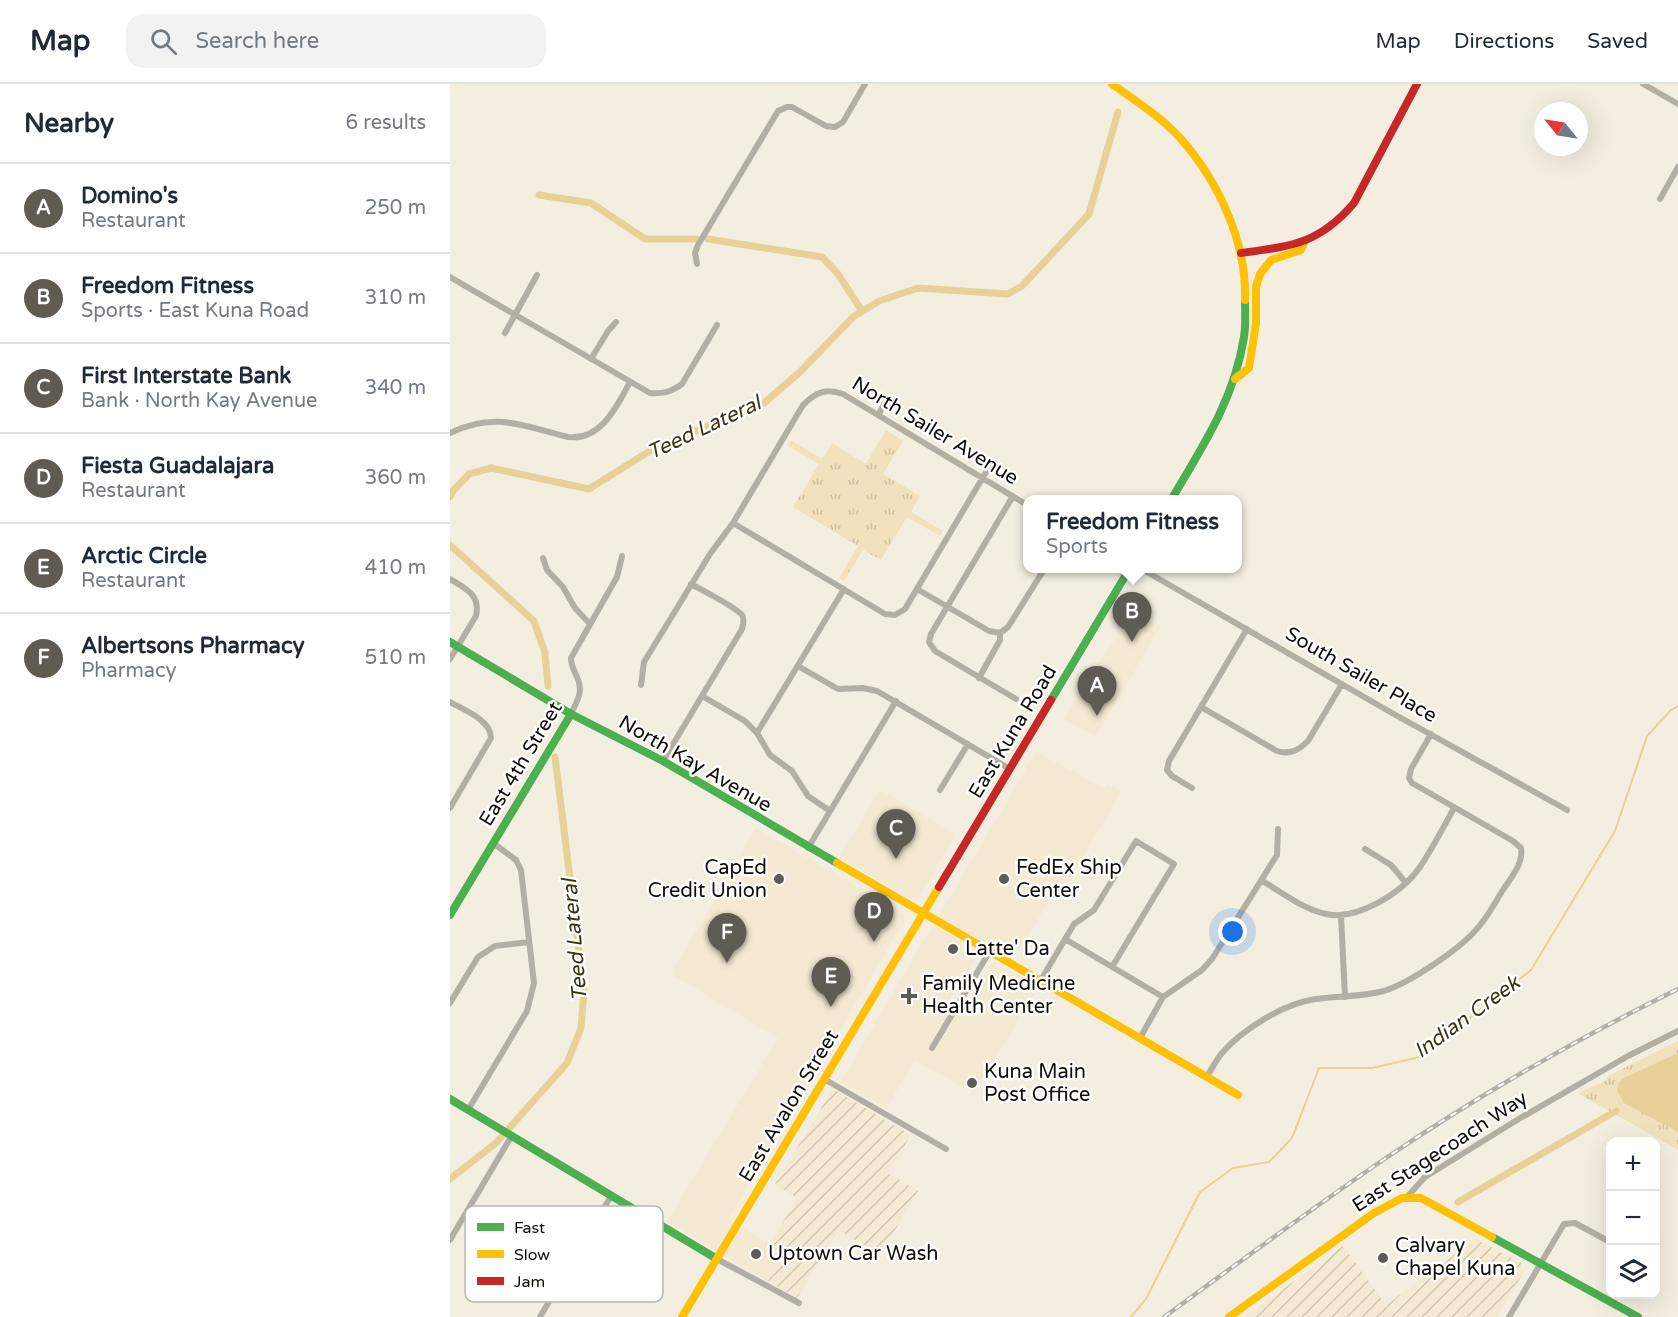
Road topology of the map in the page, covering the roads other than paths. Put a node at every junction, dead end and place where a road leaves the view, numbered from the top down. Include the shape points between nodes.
1 (865, 84) edge
2 (1112, 84) edge
3 (1417, 84) edge
4 (1643, 84) edge
5 (1678, 104) edge
6 (1678, 167) edge
7 (1660, 199) dead end
8 (1304, 243) junction
9 (1240, 253) junction
10 (698, 264) dead end
11 (537, 275) dead end
12 (450, 277) edge
13 (515, 314) junction
14 (616, 322) dead end
15 (717, 325) dead end
16 (505, 333) dead end
17 (591, 359) junction
18 (1235, 379) junction
19 (630, 382) junction
20 (888, 398) dead end
21 (878, 415) junction
22 (450, 433) edge
23 (989, 467) dead end
24 (982, 478) junction
25 (1174, 495) edge
26 (1013, 496) junction
27 (1023, 502) edge
28 (733, 523) junction
29 (622, 556) dead end
30 (543, 558) dead end
31 (1042, 573) edge
32 (1127, 573) edge
33 (1149, 573) edge
34 (450, 579) edge
35 (691, 584) junction
36 (844, 589) junction
37 (917, 589) junction
38 (947, 606) junction
39 (590, 624) junction
40 (1247, 629) junction
41 (1000, 633) junction
42 (454, 644) edge
43 (450, 659) edge
44 (798, 666) junction
45 (979, 678) junction
46 (1341, 684) junction
47 (641, 685) dead end
48 (702, 696) junction
49 (1016, 699) dead end
50 (896, 701) junction
51 (450, 702) edge
52 (1201, 707) junction
53 (571, 714) junction
54 (757, 733) junction
55 (1431, 734) junction
56 (968, 744) junction
57 (663, 761) junction
58 (1010, 769) junction
59 (1192, 788) dead end
60 (940, 790) dead end
61 (450, 808) edge
62 (1454, 808) junction
63 (1567, 810) dead end
64 (830, 811) junction
65 (1278, 829) dead end
66 (493, 843) junction
67 (808, 848) junction
68 (1365, 849) dead end
69 (1261, 880) junction
70 (1406, 884) junction
71 (924, 912) junction
72 (450, 915) edge
73 (1341, 916) junction
74 (1065, 939) junction
75 (529, 942) junction
76 (990, 951) junction
77 (1112, 967) junction
78 (1041, 980) junction
79 (1345, 997) junction
80 (1163, 998) junction
81 (450, 1003) edge
82 (1678, 1031) edge
83 (1140, 1038) junction
84 (932, 1048) dead end
85 (1207, 1076) junction
86 (824, 1079) junction
87 (1238, 1095) dead end
88 (450, 1099) edge
89 (468, 1110) junction
90 (507, 1135) junction
91 (946, 1149) dead end
92 (611, 1196) junction
93 (1407, 1197) junction
94 (468, 1206) edge
95 (605, 1206) edge
96 (628, 1206) edge
97 (465, 1212) edge
98 (663, 1227) edge
99 (1606, 1239) edge
100 (450, 1240) edge
101 (717, 1259) junction
102 (1540, 1264) junction
103 (549, 1302) edge
104 (798, 1303) dead end
105 (540, 1317) edge
106 (682, 1317) edge
107 (1229, 1317) edge
108 (1509, 1317) edge
109 (1638, 1317) edge

1 - 10 street via 843,122 835,127 792,107 778,111 698,245
2 - 9 street via 1164,121 1200,161 1223,201
3 - 8 street via 1354,203 1328,230
4 - 5 street
6 - 7 street
8 - 9 street
8 - 18 street via 1301,250 1271,260 1260,274 1249,368
9 - 18 street via 1246,313
11 - 13 street
12 - 13 street
13 - 16 street
13 - 17 street
14 - 17 street
15 - 19 street via 673,391 650,393
17 - 19 street
18 - 25 street via 1214,427
19 - 22 street via 607,421 578,437 501,421 467,425
20 - 21 street
21 - 24 street, North Sailer Avenue
21 - 28 street, North Sailer Avenue via 843,394 824,391 812,395
23 - 24 street
24 - 26 street, North Sailer Avenue
24 - 37 street
26 - 27 street, North Sailer Avenue
26 - 38 street
28 - 35 street
28 - 36 street
29 - 39 street, East 4th Street via 617,577
30 - 39 street via 547,570
31 - 41 street via 1008,627
32 - 58 street, East Kuna Road
33 - 40 street, South Sailer Place
34 - 42 street via 477,601 476,616
35 - 47 street via 644,662
35 - 48 street via 734,609 744,621
36 - 37 street via 885,614 895,615 905,609
36 - 44 street
37 - 38 street
38 - 41 street via 989,632
38 - 45 street via 929,644
39 - 53 street, East 4th Street via 571,658 581,693
40 - 46 street, South Sailer Place
40 - 52 street
41 - 45 street
42 - 43 street
42 - 53 street, North Kay Avenue
44 - 50 street via 838,689 870,689
44 - 54 street
45 - 49 street
46 - 52 street via 1308,741 1293,752 1277,751
46 - 55 street, South Sailer Place
48 - 54 street via 745,721
48 - 57 street
50 - 56 street
50 - 64 street
51 - 61 street via 485,723 491,732 490,743
52 - 59 street via 1167,770
53 - 57 street, North Kay Avenue
53 - 66 street, East 4th Street
54 - 64 street via 770,756 792,771 808,796
55 - 62 street via 1409,778
55 - 63 street, South Sailer Place
56 - 58 street
56 - 60 street
57 - 67 street, North Kay Avenue
58 - 71 street, East Kuna Road
62 - 70 street
62 - 79 street via 1513,841 1521,848 1520,861 1489,914 1462,943 1387,990
64 - 67 street
65 - 69 street via 1277,855
66 - 72 street, East 4th Street
66 - 75 street via 516,860 520,870
67 - 71 street, North Kay Avenue
68 - 70 street via 1391,865
69 - 73 street via 1312,910
69 - 80 street via 1212,959
70 - 73 street via 1361,911
71 - 76 street, North Kay Avenue
71 - 86 street, East Avalon Street
73 - 79 street
74 - 77 street
74 - 77 street via 1074,924 1094,910 1136,841 1174,864
74 - 78 street
75 - 81 street via 495,946 478,957
75 - 89 street via 534,983 527,1011
76 - 78 street, North Kay Avenue
76 - 84 street
77 - 80 street
78 - 83 street, North Kay Avenue
79 - 85 street via 1313,999 1264,1020 1229,1046
80 - 83 street
82 - 93 street, East Stagecoach Way via 1517,1120 1425,1177
83 - 85 street, North Kay Avenue
85 - 87 street, North Kay Avenue
86 - 91 street
86 - 101 street, East Avalon Street
88 - 89 street
89 - 90 street
90 - 92 street
90 - 94 street
92 - 95 street
92 - 96 street
93 - 102 street via 1422,1198
93 - 107 street, East Stagecoach Way via 1374,1213
97 - 100 street
98 - 101 street
99 - 102 street via 1568,1222 1561,1227
101 - 104 street
101 - 106 street, East Avalon Street
102 - 108 street
102 - 109 street
103 - 105 street

